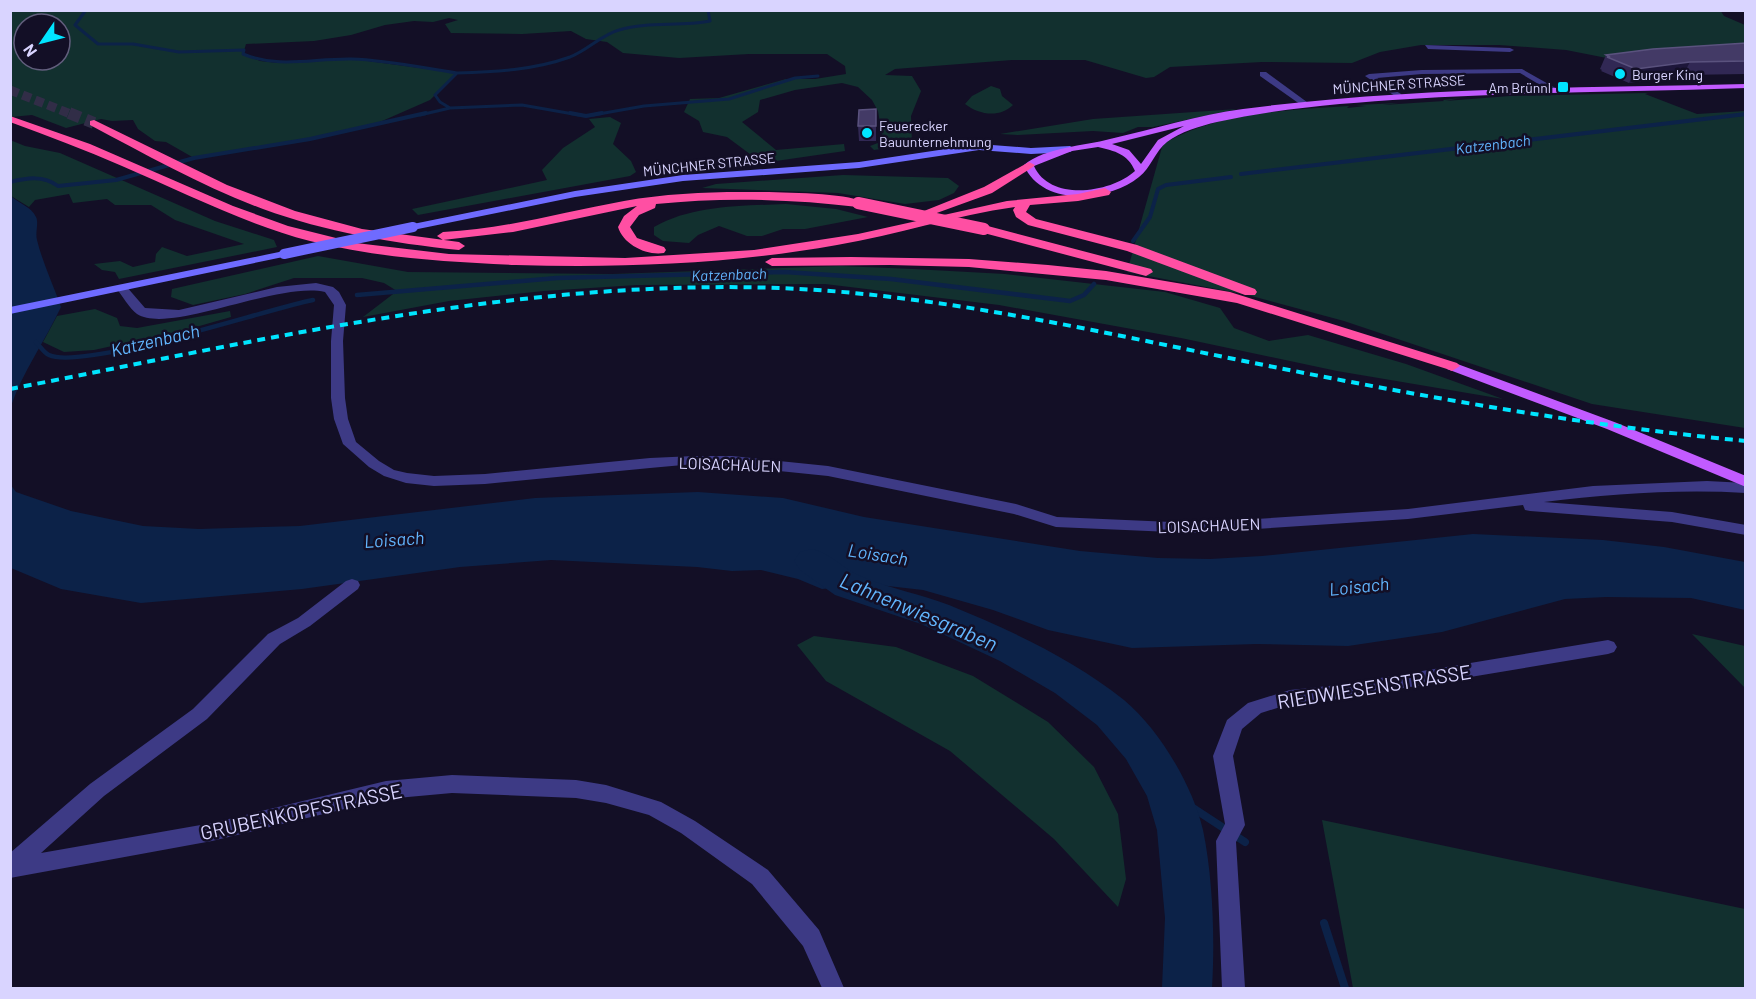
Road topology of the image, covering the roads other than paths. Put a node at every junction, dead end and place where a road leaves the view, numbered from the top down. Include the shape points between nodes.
1 (1428, 47) dead end
2 (1510, 50) dead end
3 (1263, 74) dead end
4 (1746, 86) edge
5 (1555, 90) junction
6 (1398, 96) junction
7 (1307, 105) junction
8 (12, 119) dead end
9 (94, 123) tunnel mouth
10 (1171, 130) junction
11 (1098, 145) junction
12 (1070, 149) junction
13 (1011, 150) junction
14 (1029, 165) junction
15 (1140, 172) junction
16 (1105, 192) junction
17 (672, 199) junction
18 (1026, 203) junction
19 (393, 238) junction
20 (658, 256) junction
21 (122, 288) junction
22 (1240, 299) junction
23 (10, 310) edge
24 (1312, 320) junction
25 (1452, 366) joint
26 (1746, 482) edge
27 (1746, 488) edge
28 (1497, 504) junction
29 (1746, 530) edge
30 (352, 585) dead end
31 (1608, 647) dead end
32 (10, 867) edge
33 (833, 988) edge
34 (1233, 988) edge

1 - 2 street
3 - 7 street
4 - 5 main road, MÜNCHNER STRASSE
5 - 6 main road, MÜNCHNER STRASSE
5 - 6 street via 1522,71 1368,76
6 - 7 main road, MÜNCHNER STRASSE
7 - 10 main road, MÜNCHNER STRASSE
8 - 20 highway via 261,221 314,238 398,253 470,259 597,263
9 - 19 highway via 266,206 297,217
10 - 11 main road
10 - 15 main road
11 - 12 main road
11 - 15 main road via 1130,154
12 - 13 street, MÜNCHNER STRASSE
12 - 14 main road
13 - 14 street
13 - 21 street, MÜNCHNER STRASSE, bridge via 979,147 859,165 652,182 575,194
14 - 16 main road via 1037,180 1055,188
14 - 20 highway via 964,200 898,219
15 - 16 main road via 1129,182
16 - 18 highway
17 - 19 highway via 625,204 494,233
17 - 20 highway via 635,212 625,222 629,238
17 - 22 highway, bridge via 763,195 858,203 984,229
18 - 20 highway via 784,250
18 - 24 highway via 1020,214 1032,222 1163,259
19 - 20 highway via 483,248
20 - 22 highway via 686,265 837,260 964,263 1089,274
21 - 23 street, MÜNCHNER STRASSE
21 - 28 street, LOISACHAUEN via 141,311 179,315 298,287 328,289 340,305 338,398 350,444 374,464 406,478 485,479 650,463 732,461 828,471 1016,509 1056,522 1194,528
22 - 24 highway
24 - 25 highway
25 - 26 main road
27 - 28 street, LOISACHAUEN via 1593,491
28 - 29 street, LOISACHAUEN via 1672,517
30 - 32 street, GRUBENKOPFSTRASSE via 304,622 274,639 200,714 97,790
31 - 34 street, RIEDWIESENSTRASSE via 1290,697 1255,708 1234,724 1223,756 1231,833
32 - 33 street, GRUBENKOPFSTRASSE via 212,832 386,790 452,783 586,791 654,808 760,877 812,938

